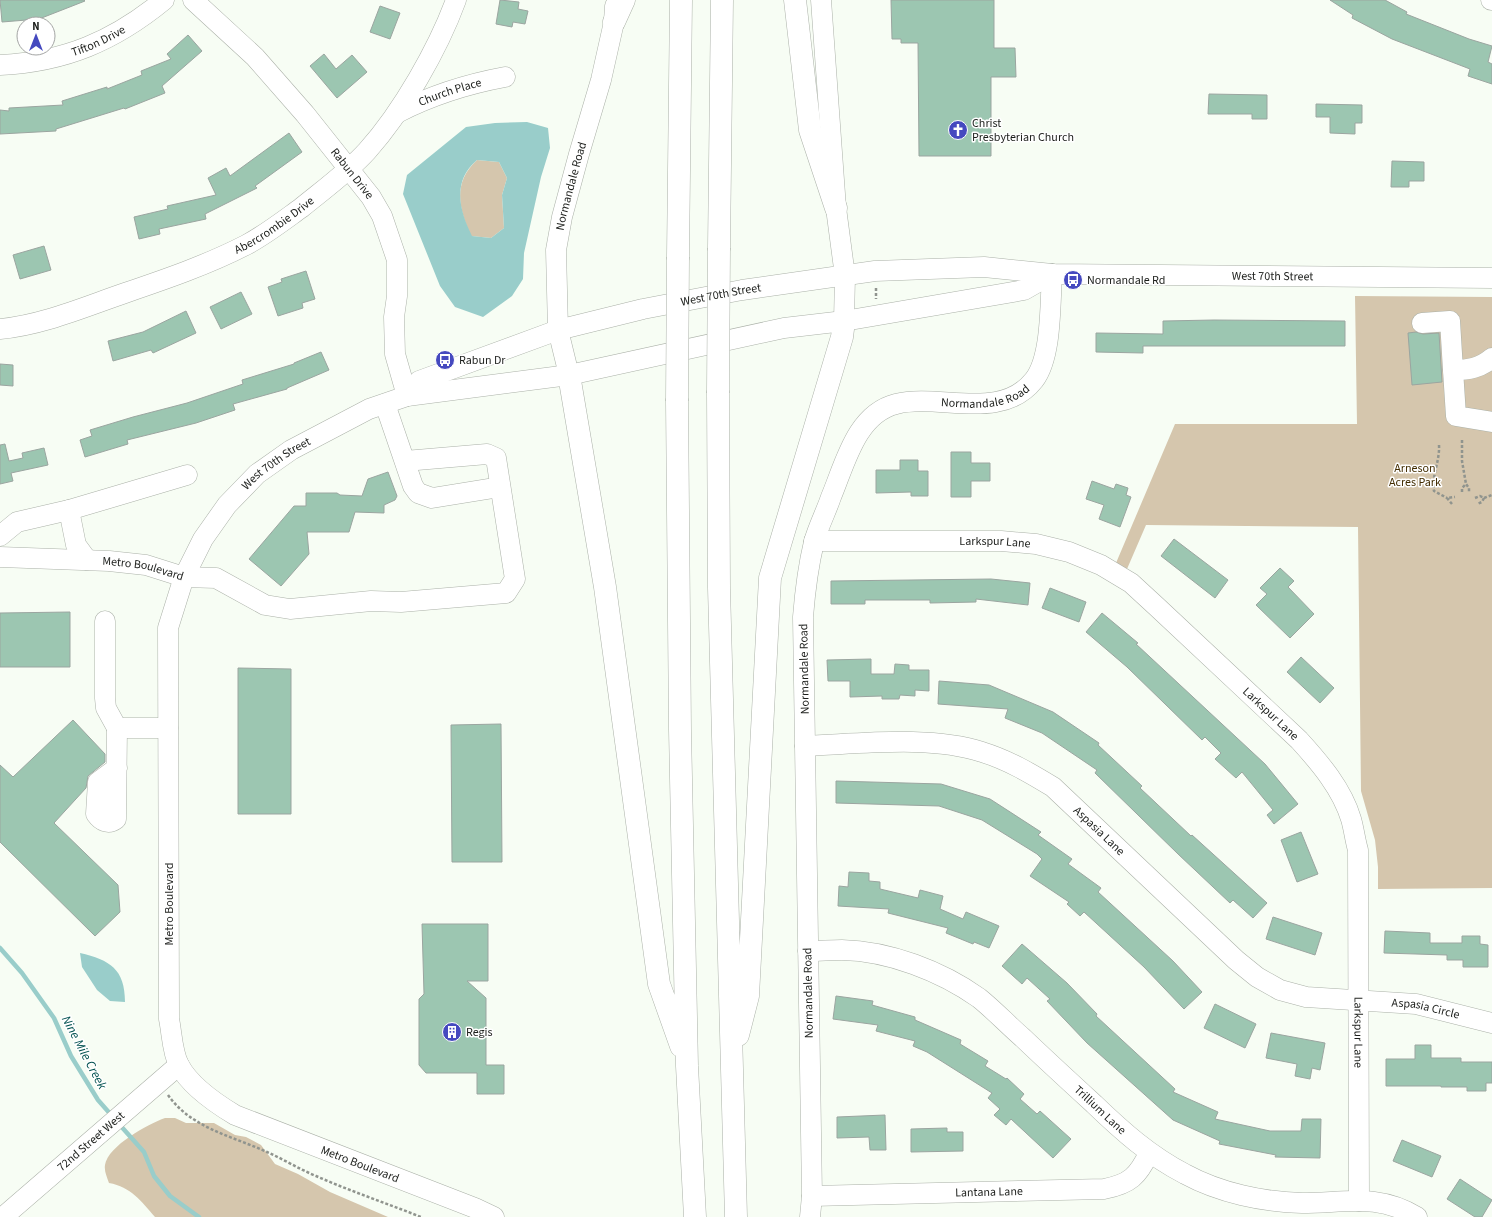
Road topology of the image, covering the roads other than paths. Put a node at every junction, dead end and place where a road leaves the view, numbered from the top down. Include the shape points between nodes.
1 (164, 0) edge
2 (193, 0) edge
3 (456, 0) edge
4 (616, 0) edge
5 (624, 0) edge
6 (681, 0) edge
7 (722, 0) edge
8 (795, 0) edge
9 (821, 0) edge
10 (614, 22) junction
11 (0, 65) edge
12 (505, 77) dead end
13 (398, 113) junction
14 (348, 168) junction
15 (836, 208) junction
16 (1052, 274) junction
17 (845, 276) junction
18 (1492, 278) edge
19 (844, 321) junction
20 (1422, 323) dead end
21 (0, 329) edge
22 (558, 330) junction
23 (1492, 358) edge
24 (1454, 370) junction
25 (570, 375) junction
26 (407, 396) junction
27 (385, 404) junction
28 (1492, 422) edge
29 (405, 461) junction
30 (187, 475) dead end
31 (500, 487) junction
32 (70, 510) junction
33 (0, 536) edge
34 (814, 541) junction
35 (0, 557) edge
36 (87, 560) junction
37 (184, 576) junction
38 (105, 621) dead end
39 (117, 728) junction
40 (168, 728) junction
41 (805, 746) junction
42 (117, 768) dead end
43 (808, 951) junction
44 (1359, 1000) junction
45 (1492, 1023) edge
46 (731, 1061) junction
47 (179, 1065) junction
48 (688, 1066) junction
49 (1149, 1153) junction
50 (812, 1196) junction
51 (1359, 1201) junction
52 (3, 1217) edge
53 (494, 1217) edge
54 (695, 1217) edge
55 (736, 1217) edge
56 (810, 1217) edge
57 (1417, 1217) edge

1 - 11 street, Tifton Drive via 139,21 101,41 61,56
2 - 14 street, Rabun Drive via 255,57
3 - 13 street, Abercrombie Drive via 439,40
4 - 10 street, Normandale Road
5 - 10 highway
6 - 48 highway, bridge via 677,401 680,737
7 - 46 highway, bridge via 719,588
8 - 15 highway via 810,130
9 - 15 street
10 - 22 street, Normandale Road via 601,80 562,217 556,250
12 - 13 street, Church Place via 472,83 426,98
13 - 14 street, Abercrombie Drive via 367,151
14 - 21 street, Abercrombie Drive via 281,222 247,244 189,270 60,316 16,328
14 - 26 street, Rabun Drive via 382,216 397,260 395,354
15 - 17 street
16 - 17 street, West 70th Street via 984,267 875,271
16 - 18 street, West 70th Street
16 - 19 street, West 70th Street via 1024,290
16 - 34 street, Normandale Road via 1047,349 1034,379 1022,392 992,403 914,402 896,404 878,412 854,439
17 - 19 street
17 - 22 street, West 70th Street via 742,290 643,309
19 - 25 street, West 70th Street via 784,328
19 - 46 highway via 842,337 770,578 748,996
20 - 24 street via 1450,321
22 - 25 street, Normandale Road
22 - 26 street, West 70th Street via 419,381
23 - 24 street via 1484,365 1469,370
24 - 28 street via 1456,416
25 - 26 street, West 70th Street
25 - 48 highway via 605,587 659,984
26 - 27 street, West 70th Street
27 - 29 street
27 - 37 street, West 70th Street via 369,409 291,450 258,474 227,505 203,539
29 - 31 street via 418,493 432,498
29 - 31 street via 487,454 496,458
30 - 32 street
31 - 37 street via 515,579 506,592 290,609 265,605 216,578
32 - 33 street via 17,522
32 - 36 street via 76,545
34 - 41 street, Normandale Road via 806,581 804,617
34 - 44 street, Larkspur Lane via 1001,541 1036,544 1069,552 1101,565 1131,583 1299,740 1320,763 1338,790 1351,819 1358,850
35 - 36 street, Metro Boulevard
36 - 37 street, Metro Boulevard via 146,565
37 - 40 street, Metro Boulevard via 168,628
38 - 39 street via 106,708
39 - 40 street
39 - 42 street
40 - 47 street, Metro Boulevard via 169,1019
41 - 43 street, Normandale Road
41 - 44 street, Aspasia Lane via 942,744 981,751 1018,766 1053,787 1258,978 1280,990 1306,997
43 - 49 street, Trillium Lane via 844,950 880,955 914,965 948,980 978,998
43 - 50 street, Normandale Road
44 - 45 street, Aspasia Circle via 1416,1004
44 - 51 street, Larkspur Lane
46 - 55 highway
47 - 52 street, 72nd Street West
47 - 53 street, Metro Boulevard via 213,1102 235,1115
48 - 54 highway
49 - 50 street, Lantana Lane via 1143,1167 1132,1178 1120,1186 1104,1189
49 - 51 street, Trillium Lane via 1185,1175 1223,1190 1262,1199 1302,1203
50 - 56 street, Normandale Road
51 - 57 street, Trillium Lane via 1382,1202 1403,1208

